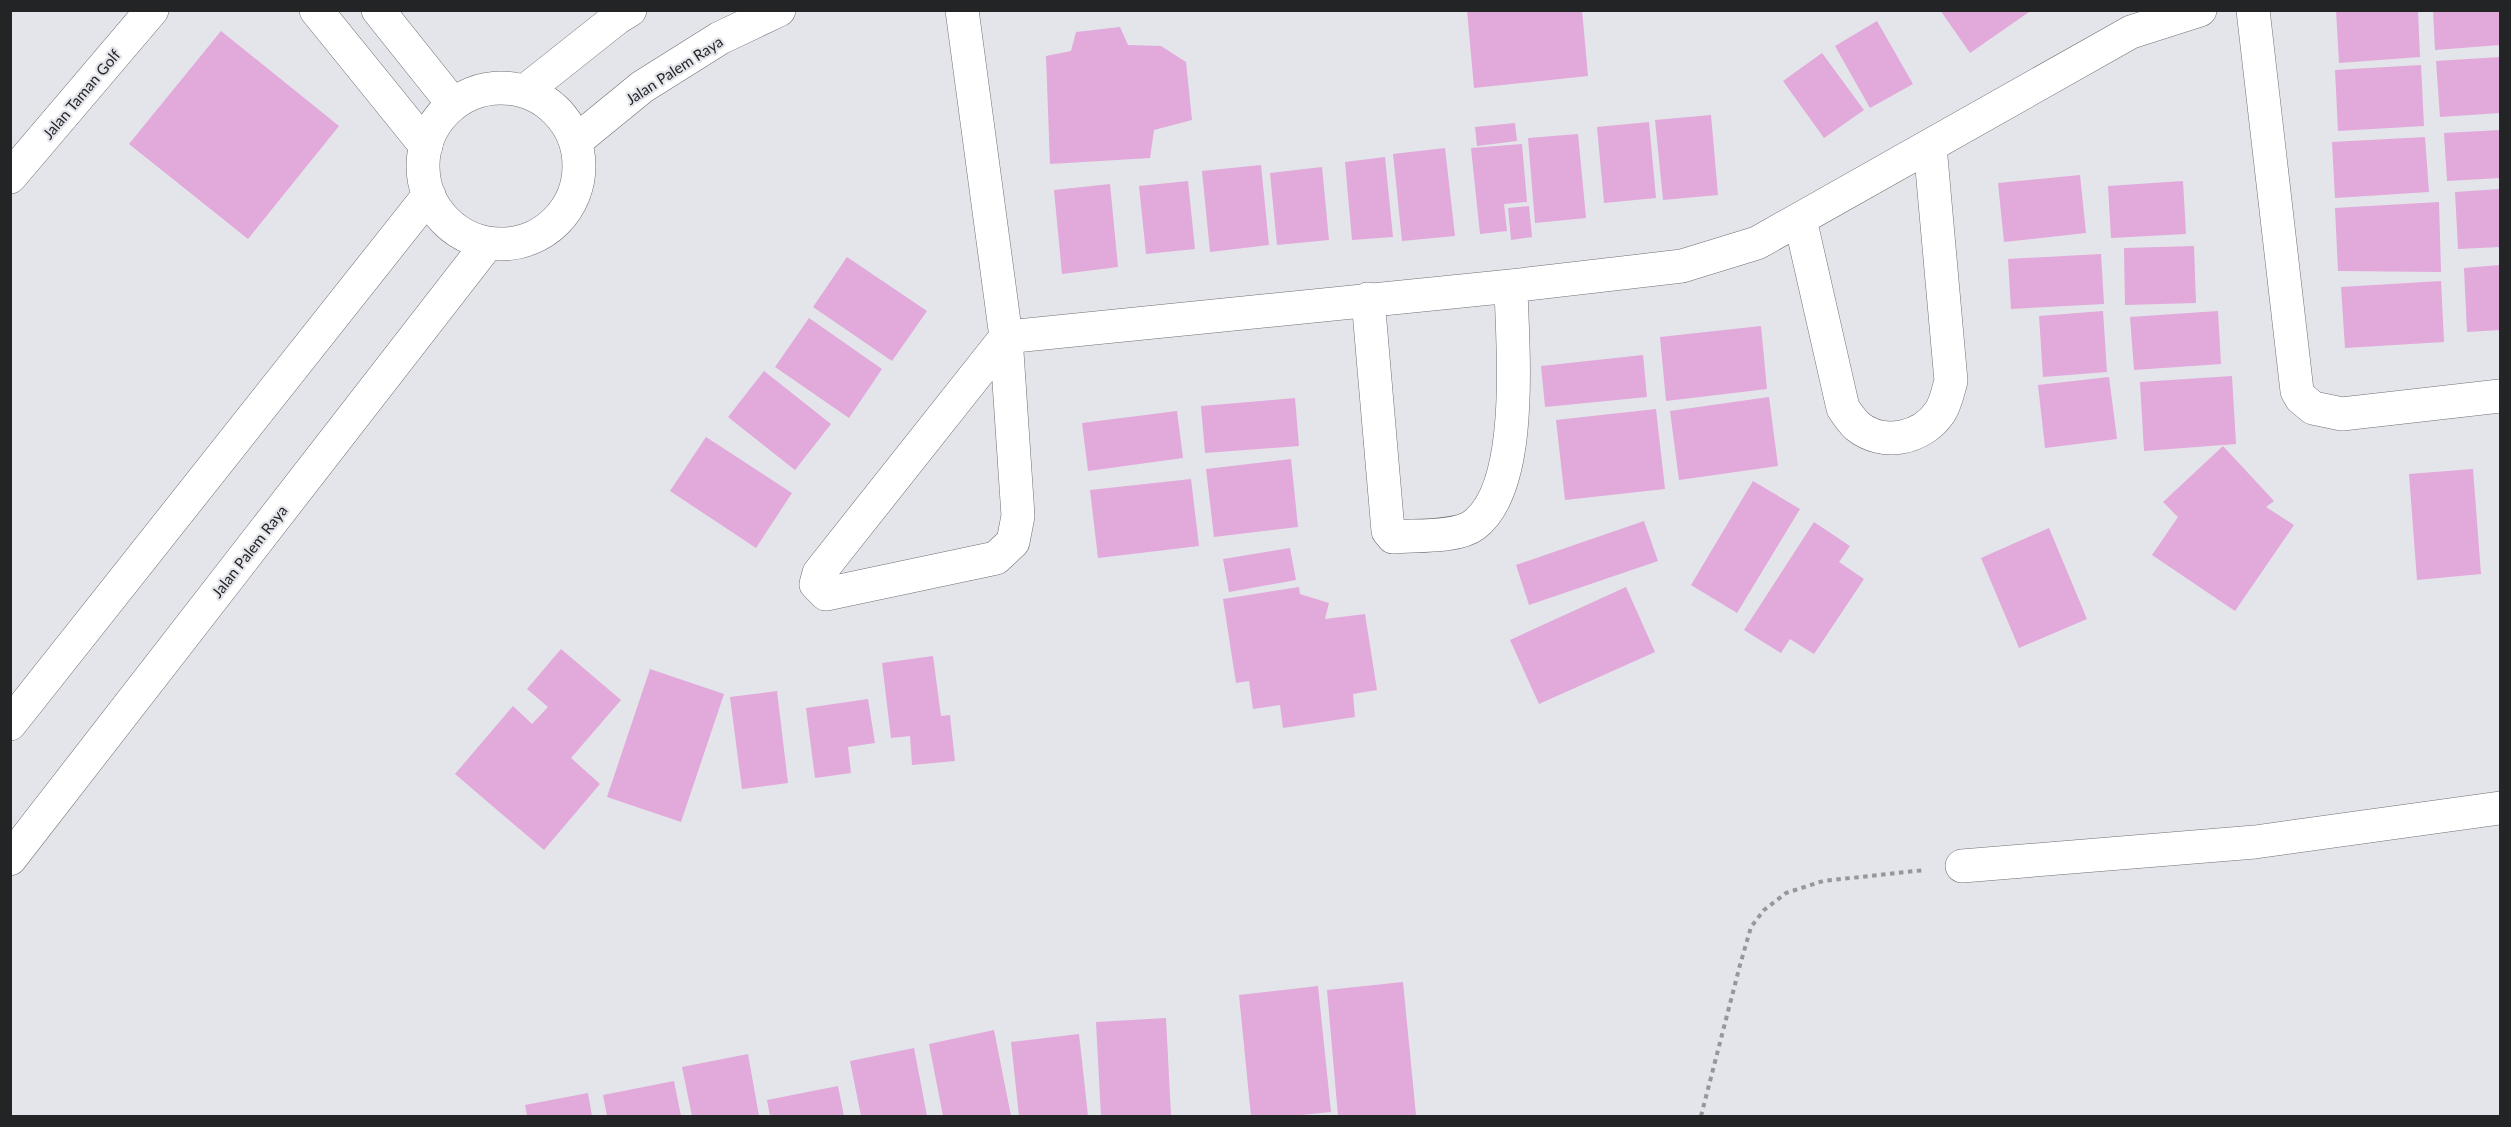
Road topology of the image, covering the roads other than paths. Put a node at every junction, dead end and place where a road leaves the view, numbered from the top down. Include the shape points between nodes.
1 (152, 10) edge
2 (316, 10) edge
3 (378, 10) edge
4 (630, 10) edge
5 (779, 10) edge
6 (962, 10) edge
7 (2200, 10) edge
8 (2253, 10) edge
9 (525, 91) junction
10 (453, 104) junction
11 (576, 141) junction
12 (426, 146) junction
13 (1930, 146) junction
14 (10, 177) edge
15 (429, 195) junction
16 (1800, 219) junction
17 (488, 243) junction
18 (1511, 286) junction
19 (1368, 299) junction
20 (1006, 337) junction
21 (2500, 396) edge
22 (10, 724) edge
23 (2500, 808) edge
24 (10, 859) edge
25 (1962, 866) road end

1 - 14 street, Jalan Taman Golf
2 - 12 street
3 - 10 street
4 - 9 street
5 - 11 street, Jalan Palem Raya via 720,38 642,87
6 - 20 street
7 - 13 street via 2131,32
8 - 21 street via 2297,391 2301,398 2313,408 2342,414
9 - 10 street via 500,87 475,92
9 - 11 street via 547,102 564,119
10 - 12 street via 436,123
11 - 17 street via 579,167 574,193 561,216 540,234 515,243
12 - 15 street via 423,171
13 - 16 street
13 - 16 street via 1951,381 1940,412 1918,432 1902,438 1868,433 1843,408
15 - 17 street via 443,218 463,234
15 - 22 street
16 - 18 street via 1757,243 1682,266
17 - 24 street, Jalan Palem Raya
18 - 19 street
18 - 19 street via 1513,416 1509,454 1486,513 1460,532 1393,537 1388,531
19 - 20 street
20 - 20 street via 1018,516 1013,542 996,558 826,594 816,584 819,573
23 - 25 street via 2255,842

